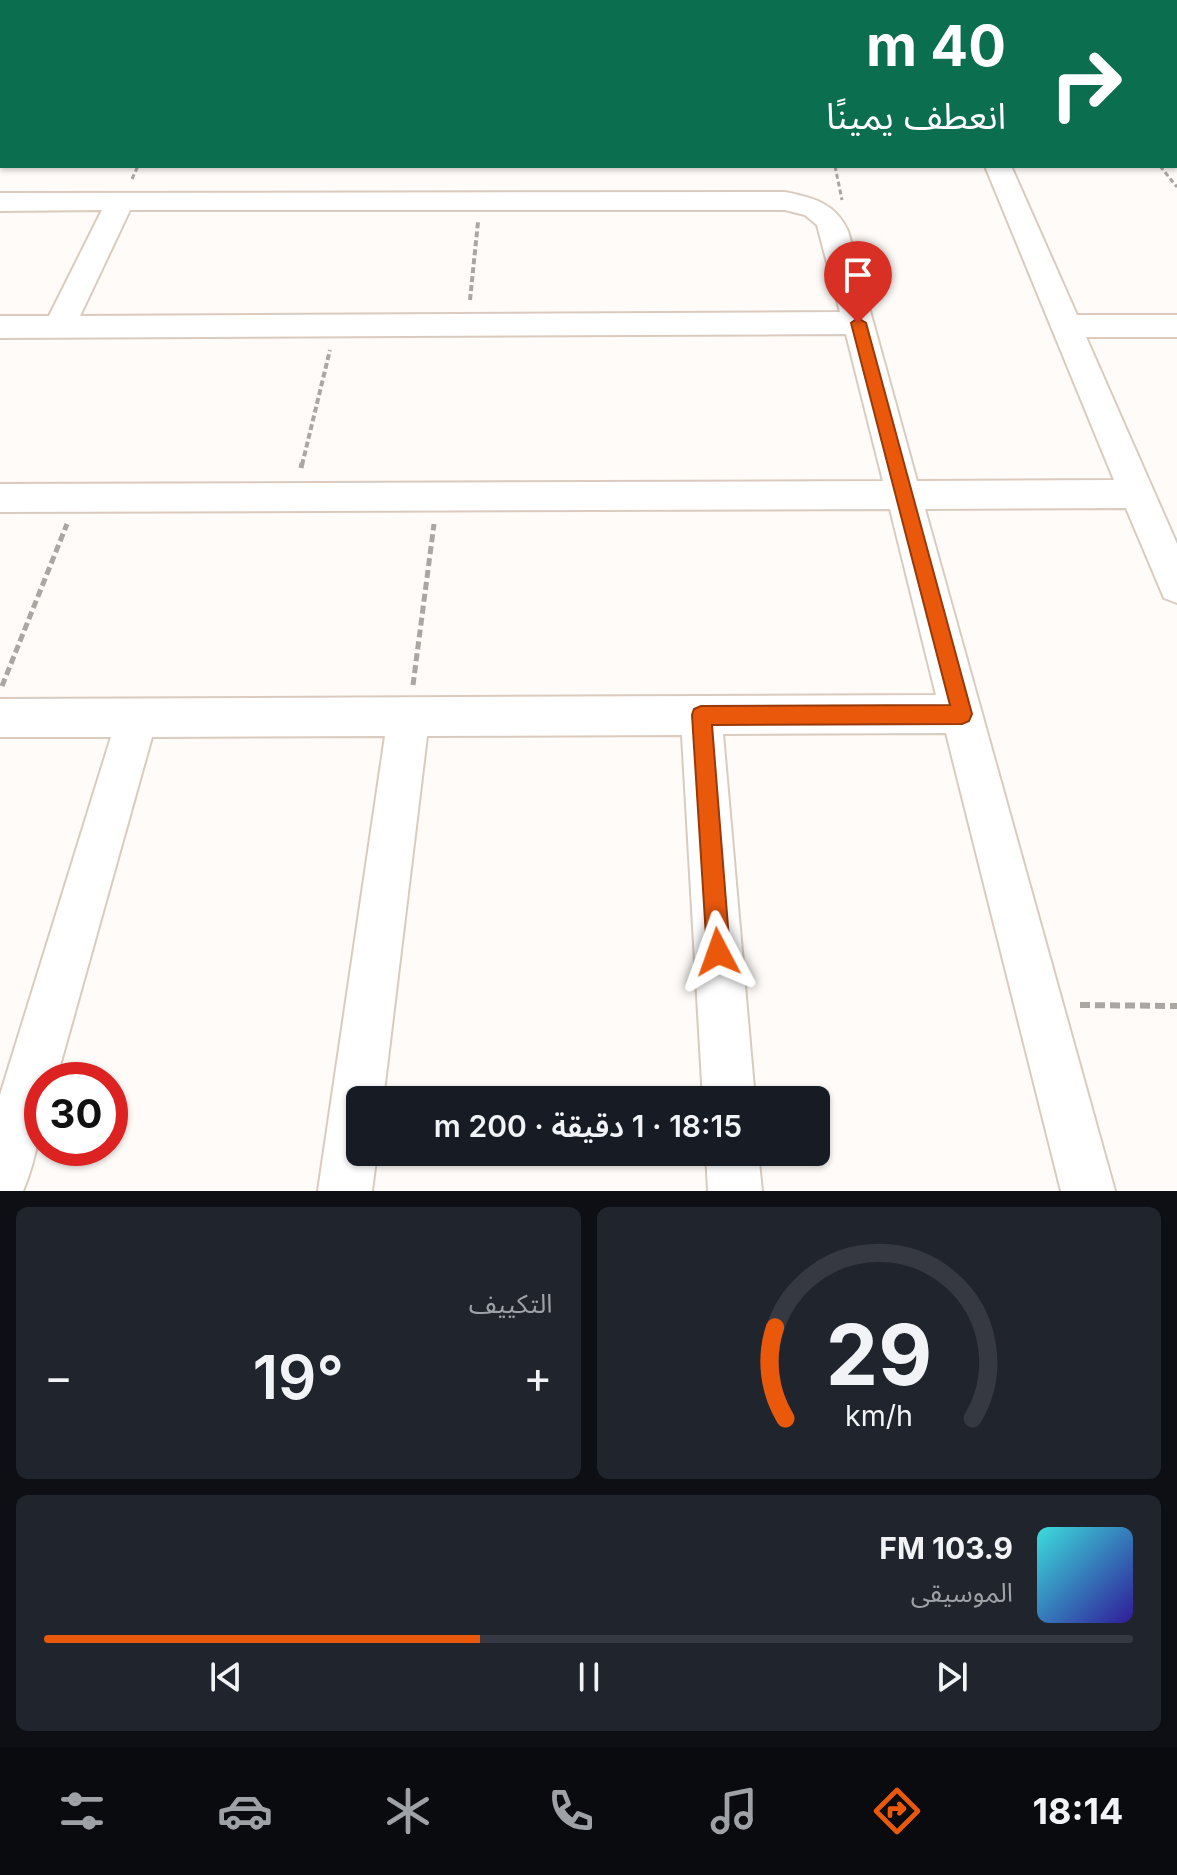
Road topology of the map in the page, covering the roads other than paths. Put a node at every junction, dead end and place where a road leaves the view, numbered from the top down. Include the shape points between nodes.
1 (999, 168) edge
2 (0, 202) edge
3 (120, 202) junction
4 (858, 323) junction
5 (1068, 326) junction
6 (1177, 326) edge
7 (0, 327) edge
8 (59, 327) junction
9 (904, 494) junction
10 (1138, 494) junction
11 (0, 498) edge
12 (1177, 587) edge
13 (962, 714) junction
14 (701, 715) junction
15 (409, 716) junction
16 (0, 718) edge
17 (137, 718) junction
18 (728, 1086) edge
19 (733, 1166) edge
20 (0, 1182) edge
21 (345, 1191) edge
22 (735, 1191) edge
23 (1088, 1191) edge

1 - 5 street
2 - 3 street
3 - 4 street via 806,204 830,221
3 - 8 street
4 - 8 street
4 - 9 street
5 - 6 street
5 - 10 street
7 - 8 street
9 - 10 street
9 - 11 street
9 - 13 street
10 - 12 street
13 - 14 street
13 - 23 street
14 - 15 street
14 - 18 street
15 - 17 street
15 - 21 street
16 - 17 street
17 - 20 street
19 - 22 street

